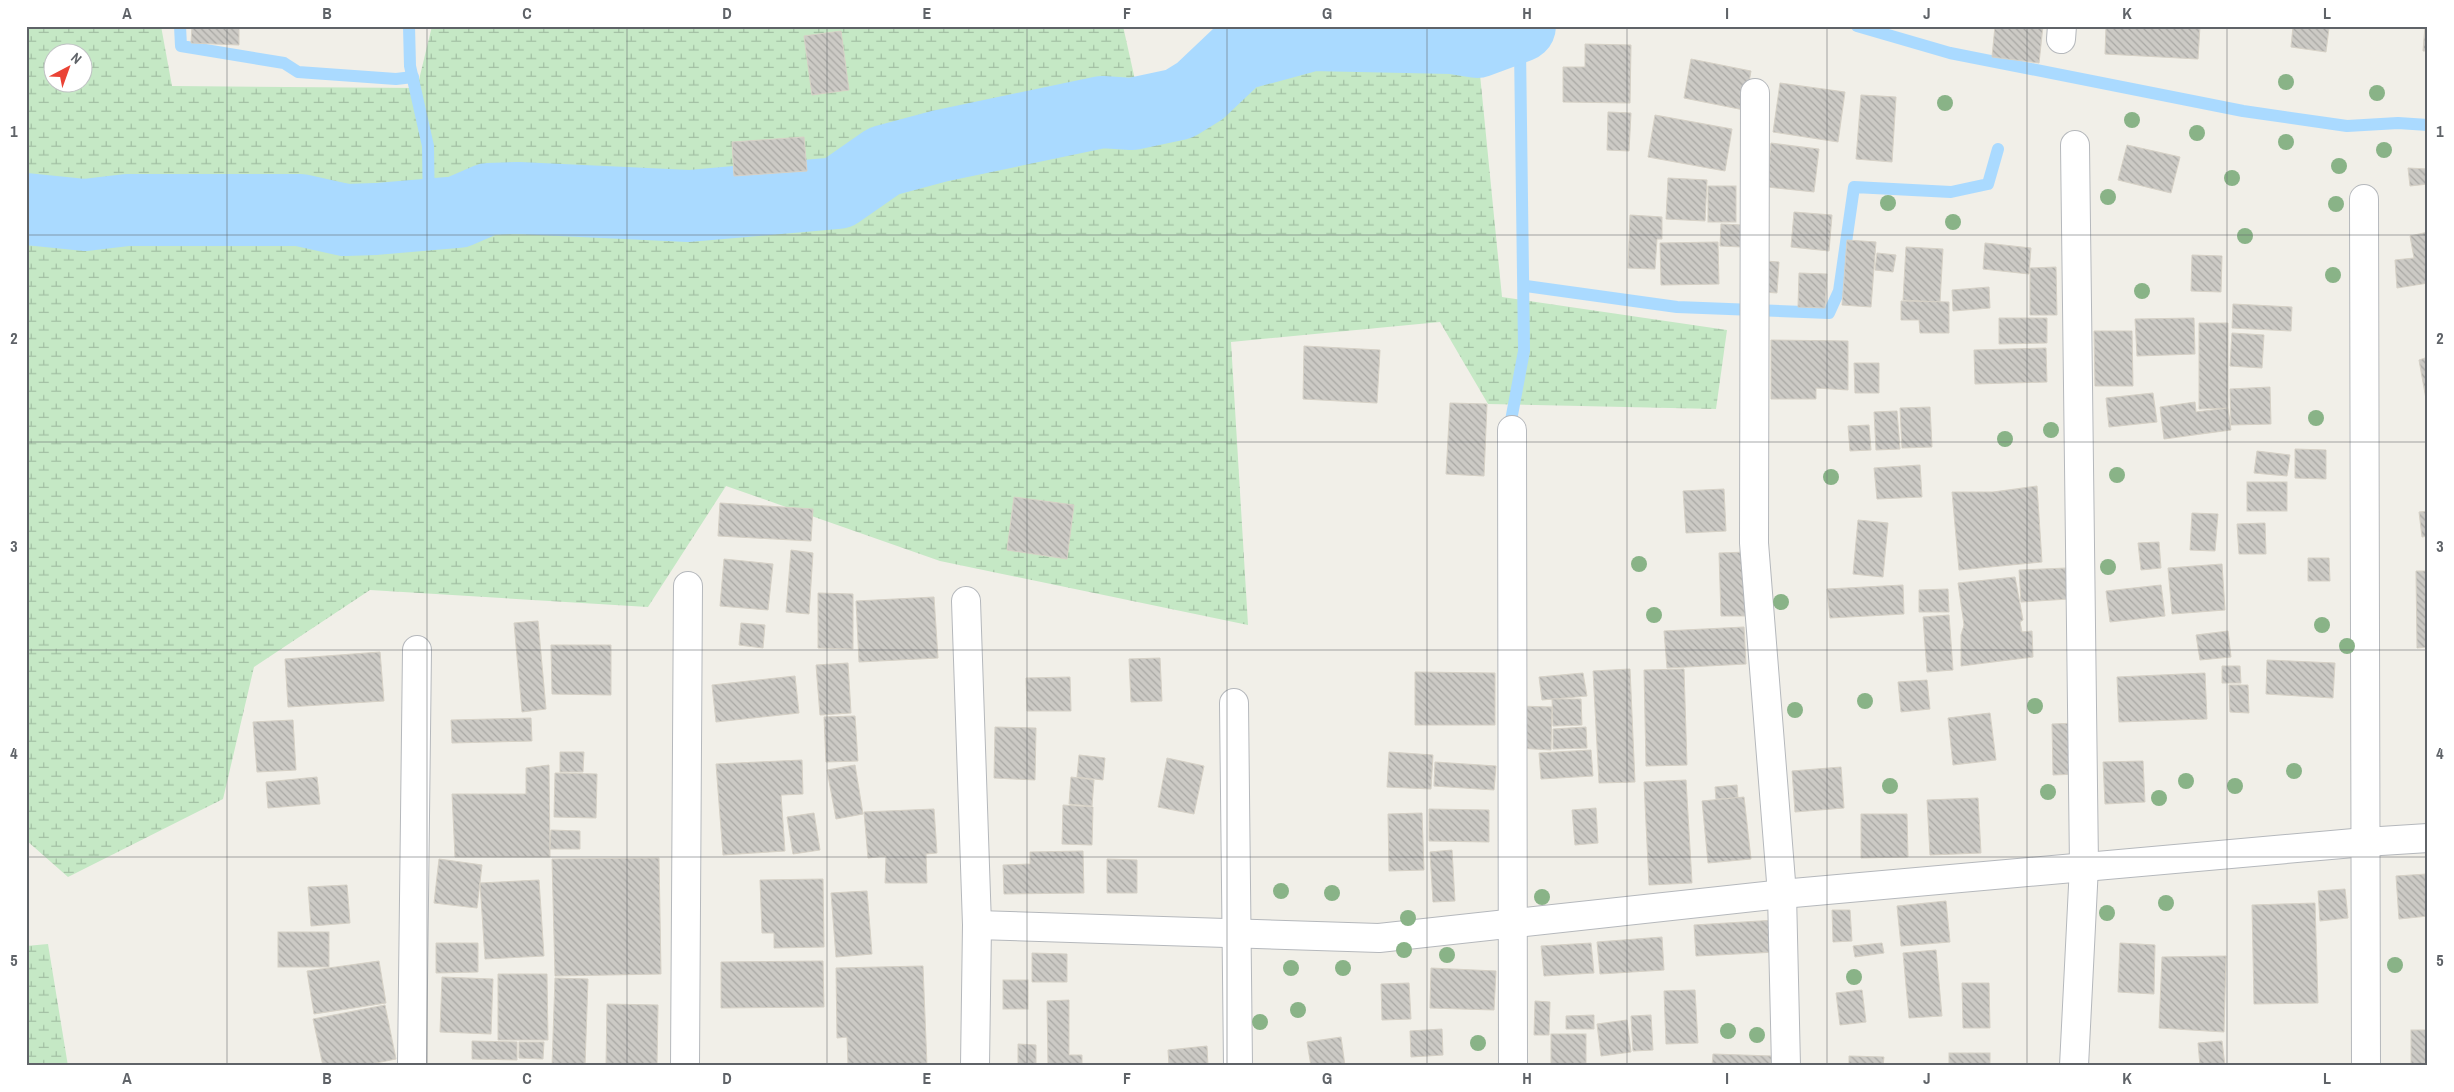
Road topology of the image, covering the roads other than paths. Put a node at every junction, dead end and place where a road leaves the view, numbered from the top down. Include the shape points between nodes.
1 (1755, 93) dead end
2 (2076, 144) dead end
3 (2364, 199) dead end
4 (1512, 430) dead end
5 (688, 586) dead end
6 (966, 601) dead end
7 (417, 650) dead end
8 (1234, 703) dead end
9 (2428, 838) edge
10 (2365, 842) junction
11 (2084, 866) junction
12 (1782, 894) junction
13 (977, 925) junction
14 (1512, 925) junction
15 (1237, 934) junction
16 (412, 1066) edge
17 (685, 1066) edge
18 (975, 1066) edge
19 (1238, 1066) edge
20 (1513, 1066) edge
21 (1786, 1066) edge
22 (2074, 1066) edge
23 (2366, 1066) edge

1 - 12 street via 1754,544
2 - 11 street
3 - 10 street
4 - 14 street
5 - 17 street
6 - 13 street
7 - 16 street
8 - 15 street
9 - 10 street
10 - 11 street
10 - 23 street
11 - 12 street
11 - 22 street
12 - 14 street
12 - 21 street
13 - 15 street
13 - 18 street
14 - 15 street via 1379,938
14 - 20 street
15 - 19 street

